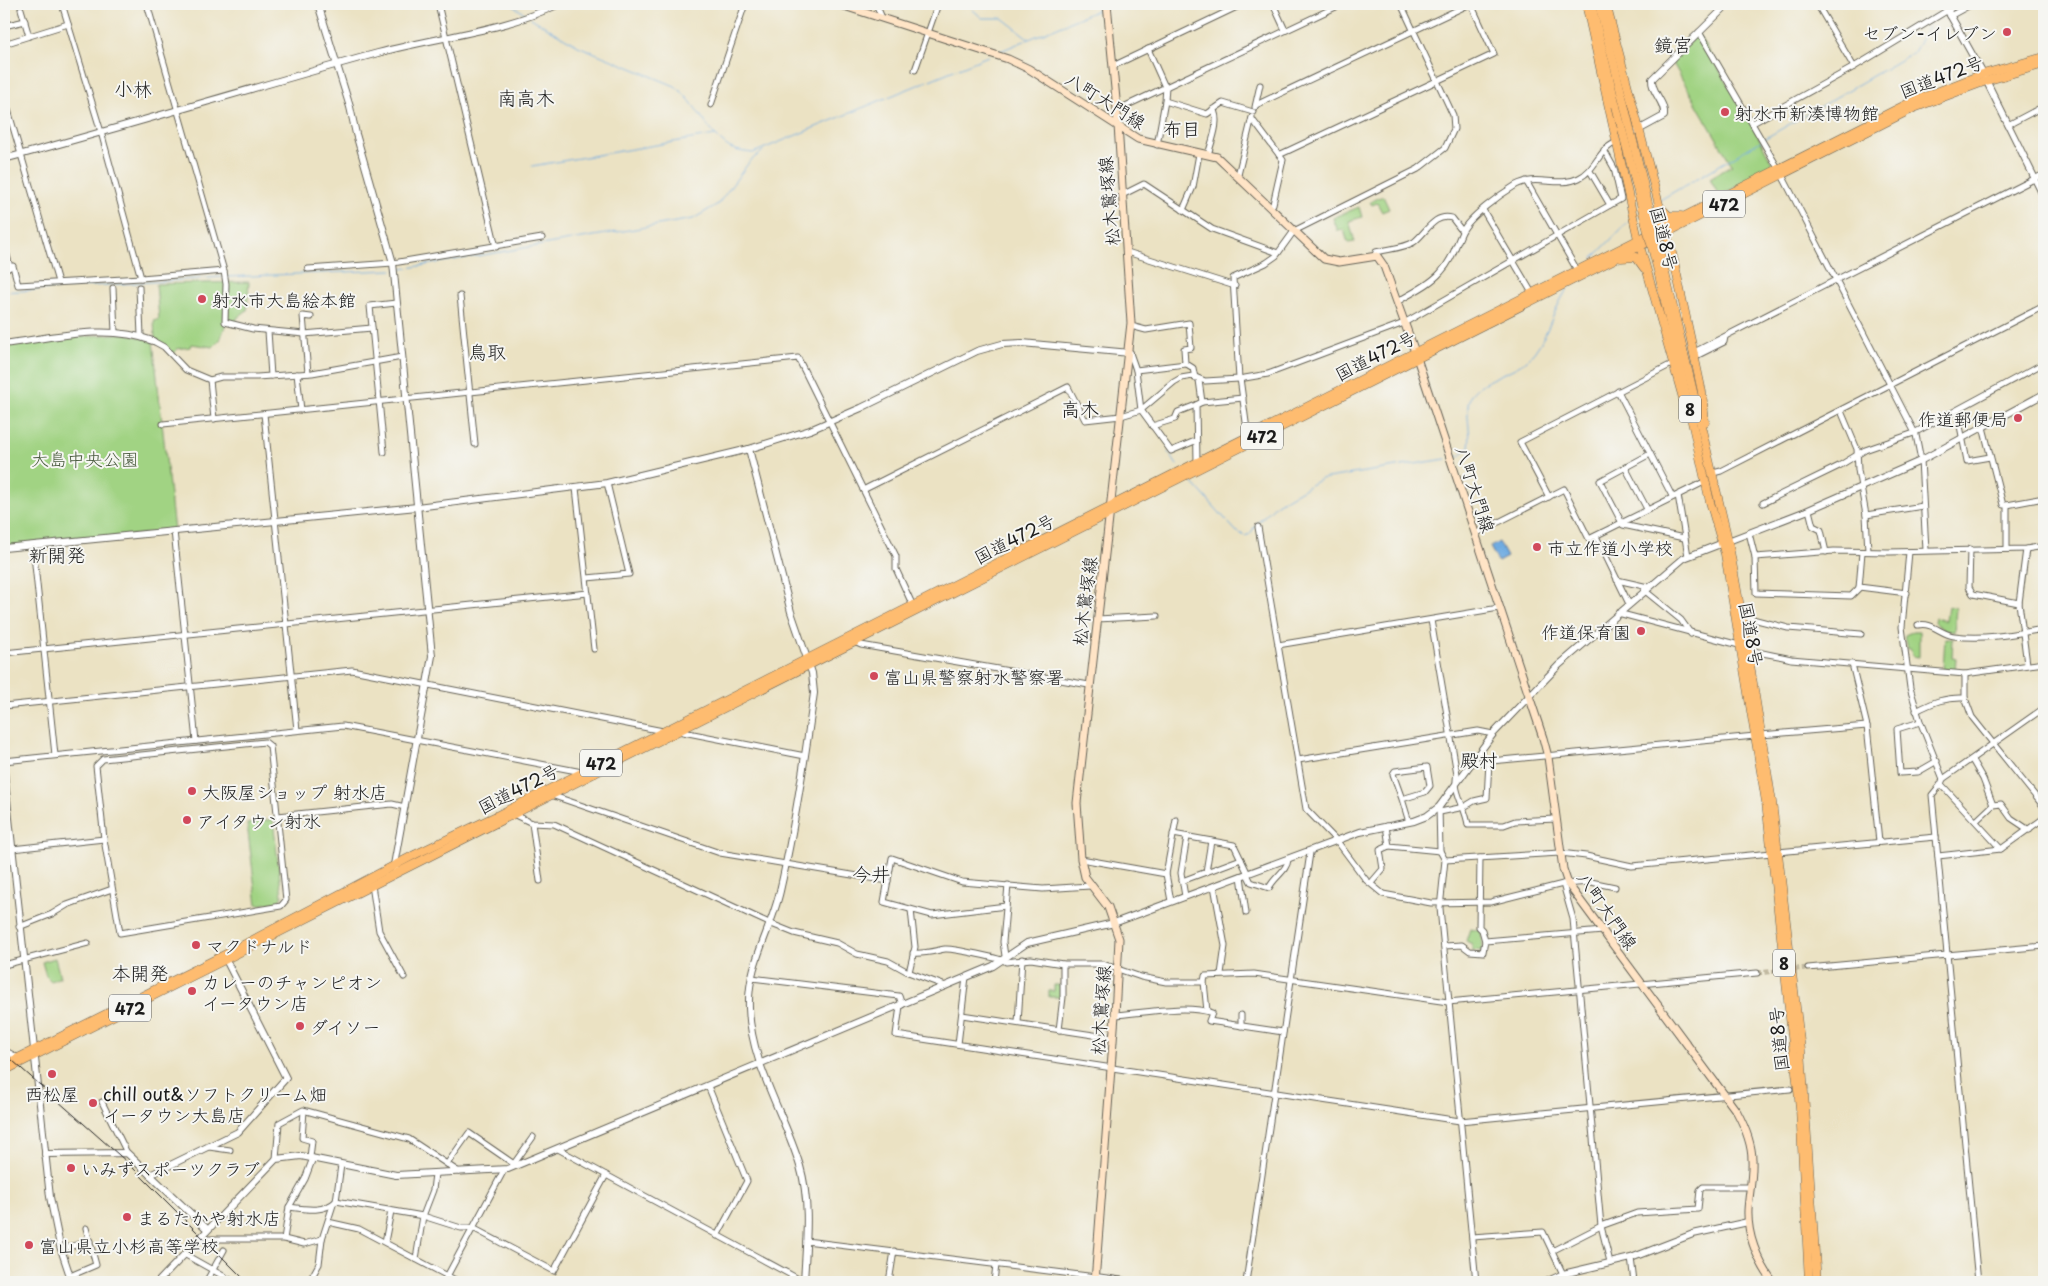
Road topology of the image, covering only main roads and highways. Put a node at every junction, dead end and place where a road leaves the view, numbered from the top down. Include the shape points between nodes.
1 (838, 4) edge
2 (1107, 4) edge
3 (1586, 4) edge
4 (1591, 4) edge
5 (1599, 4) edge
6 (1606, 4) edge
7 (2044, 56) edge
8 (2044, 64) edge
9 (1984, 77) junction
10 (1620, 105) junction
11 (1117, 126) junction
12 (1780, 172) junction
13 (1658, 204) junction
14 (1683, 216) junction
15 (1665, 229) junction
16 (1639, 243) junction
17 (1617, 258) junction
18 (1662, 274) junction
19 (1648, 279) junction
20 (1416, 355) junction
21 (1694, 426) junction
22 (1704, 436) junction
23 (1109, 511) junction
24 (1724, 542) junction
25 (808, 662) junction
26 (1758, 736) junction
27 (1775, 853) junction
28 (396, 868) junction
29 (225, 957) junction
30 (26, 1055) junction
31 (4, 1060) edge
32 (4, 1065) edge
33 (4, 1071) edge
34 (4, 1077) edge
35 (1096, 1280) edge
36 (1773, 1282) edge
37 (1809, 1282) edge
38 (1817, 1282) edge

1 - 11 main road, 八町大門線 via 1008,59
2 - 11 main road, 松木鷲塚線
3 - 16 highway, 8
4 - 10 highway, 国道8号 / 8
5 - 10 highway, 国道8号 / 8
6 - 13 highway, 8
7 - 9 highway, 国道472号 / 472
8 - 9 highway, 国道472号 / 472
9 - 12 highway, 国道472号 / 472 via 1911,102
10 - 18 highway, 国道8号 / 8, bridge
11 - 20 main road, 八町大門線 via 1138,139 1157,145 1217,157 1315,253 1332,262 1375,255 1384,266
11 - 23 main road, 松木鷲塚線 via 1131,326
12 - 14 highway, 国道472号 / 472
12 - 15 highway, 国道472号 / 472
13 - 14 highway via 1669,216
13 - 15 highway, 8
14 - 15 highway, 国道472号 / 472
15 - 16 highway, 国道472号 / 472
15 - 22 highway, 8 via 1696,354 1706,427
16 - 17 highway, 国道472号 / 472
16 - 19 highway, 8
16 - 20 highway, 国道472号 / 472 via 1577,270
17 - 19 highway via 1636,258
17 - 20 highway, 国道472号 / 472
18 - 21 highway, 国道8号 / 8
18 - 22 highway, 国道8号 / 8
19 - 21 highway, 8 via 1684,404
20 - 23 highway, 国道472号 / 472
20 - 23 highway, 国道472号 / 472 via 1248,436
20 - 36 main road, 八町大門線 via 1548,756 1566,884 1644,984 1746,1128 1752,1159 1748,1222 1756,1254
21 - 24 highway, 国道8号 / 8
22 - 24 highway, 国道8号 / 8
23 - 25 highway, 国道472号 / 472 via 914,606
23 - 25 highway, 国道472号 / 472 via 854,642
23 - 35 main road, 松木鷲塚線 via 1077,803 1085,877 1108,907 1118,939
24 - 26 highway, 国道8号 / 8 via 1739,645
24 - 26 highway, 国道8号 / 8 via 1748,650
25 - 28 highway, 国道472号 / 472
25 - 28 highway, 国道472号 / 472 via 551,795
26 - 27 highway, 国道8号 / 8
27 - 37 highway, 国道8号 / 8 via 1800,1108
27 - 38 highway, 国道8号 / 8 via 1801,1050
28 - 29 highway, 国道472号 / 472
28 - 29 highway, 国道472号 / 472 via 372,885
29 - 30 highway, 国道472号 / 472
30 - 31 highway
30 - 32 highway, 国道472号 / 472
30 - 33 highway, 国道472号 / 472
30 - 34 highway via 22,1067

